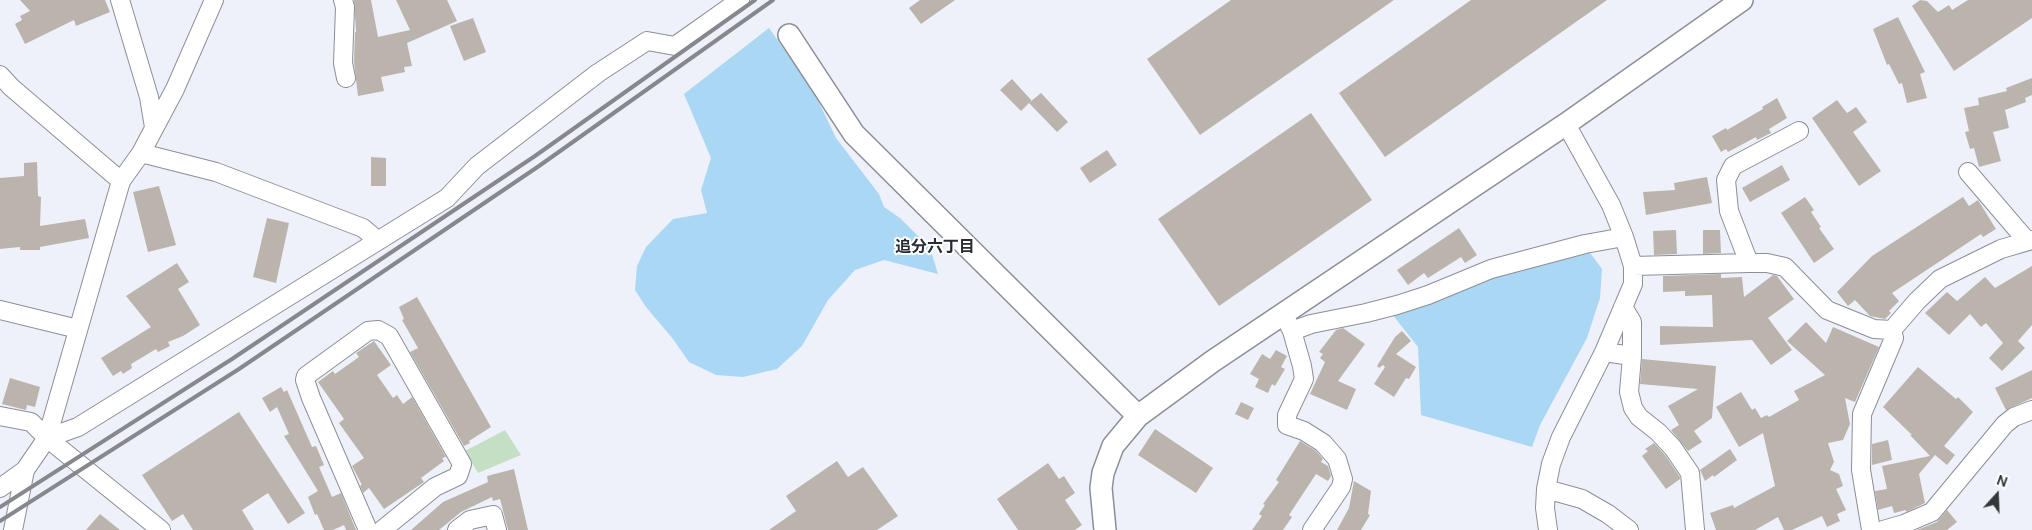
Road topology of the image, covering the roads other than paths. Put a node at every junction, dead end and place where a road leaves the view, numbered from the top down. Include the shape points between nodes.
1 (120, 0) edge
2 (214, 0) edge
3 (343, 0) edge
4 (740, 0) edge
5 (1742, 0) edge
6 (789, 35) dead end
7 (346, 78) dead end
8 (4, 83) edge
9 (1566, 124) junction
10 (154, 127) junction
11 (1799, 131) dead end
12 (141, 153) junction
13 (1968, 172) dead end
14 (120, 181) junction
15 (1624, 237) junction
16 (377, 240) junction
17 (2030, 240) edge
18 (1750, 263) junction
19 (1633, 266) junction
20 (1623, 308) junction
21 (0, 310) edge
22 (1288, 323) junction
23 (78, 329) junction
24 (1892, 330) junction
25 (1604, 352) junction
26 (1632, 356) junction
27 (2032, 410) edge
28 (0, 416) edge
29 (1138, 416) junction
30 (47, 438) junction
31 (26, 470) junction
32 (0, 488) edge
33 (1546, 489) junction
34 (13, 530) edge
35 (161, 530) edge
36 (368, 530) edge
37 (382, 530) edge
38 (457, 530) edge
39 (497, 530) edge
40 (1105, 530) edge
41 (1312, 530) edge
42 (1548, 530) edge
43 (1630, 530) edge
44 (1695, 530) edge
45 (1871, 530) edge
46 (1883, 530) edge

1 - 10 street via 150,97
2 - 10 street via 175,89
3 - 7 street
4 - 16 street via 675,46 647,41 606,68 477,166 447,198
5 - 9 street
6 - 29 street via 854,134
8 - 14 street
9 - 15 street via 1611,205
9 - 22 street via 1338,275
10 - 12 street
11 - 18 street via 1733,166 1726,180 1729,211
12 - 14 street
12 - 16 street via 216,172 363,228
13 - 17 street
14 - 23 street
15 - 19 street
15 - 22 street via 1491,269 1428,294 1366,313 1311,324
16 - 30 street via 78,427
17 - 24 street via 2001,249 1940,279
18 - 19 street
18 - 24 street via 1785,268 1826,310 1874,329
19 - 20 street via 1633,284
20 - 25 street
20 - 26 street via 1632,322
21 - 23 street
22 - 29 street via 1213,361
22 - 41 street via 1304,379 1287,415 1286,425 1323,443 1337,459 1343,479
23 - 30 street
24 - 45 street via 1894,338 1862,414 1861,470
25 - 26 street
25 - 33 street via 1561,437
26 - 44 street via 1629,392 1633,408 1673,448 1690,473
27 - 46 street via 2005,424 1932,512
28 - 30 street via 31,422
29 - 40 street via 1113,446 1106,463 1101,488
30 - 31 street
30 - 35 street
31 - 32 street
31 - 34 street
33 - 42 street
33 - 43 street via 1582,499
36 - 37 street via 305,380 306,376 368,331 378,330 389,336 462,464 458,476 435,487
38 - 39 street via 470,520 493,515

